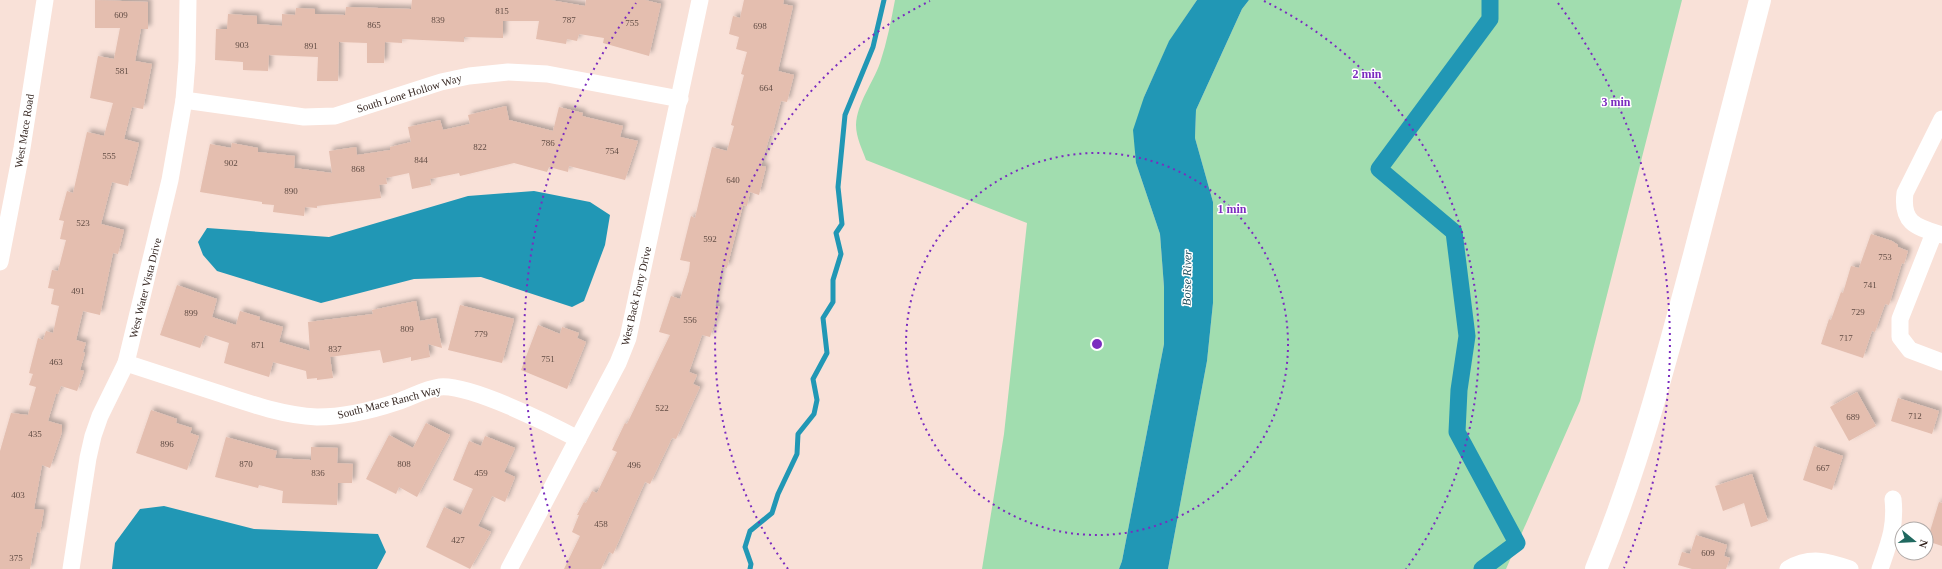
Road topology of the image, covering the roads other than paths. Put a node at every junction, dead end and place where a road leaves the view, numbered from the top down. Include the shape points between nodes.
1 (45, 0) edge
2 (188, 0) edge
3 (700, 0) edge
4 (1760, 0) edge
5 (680, 99) junction
6 (184, 100) junction
7 (1942, 119) edge
8 (1938, 234) edge
9 (0, 262) edge
10 (1938, 360) edge
11 (126, 363) junction
12 (578, 439) junction
13 (1894, 499) dead end
14 (1794, 566) edge
15 (71, 569) edge
16 (509, 569) edge
17 (1596, 569) edge
18 (1850, 569) edge
19 (1880, 569) edge

1 - 9 street, West Mace Road via 22,148
2 - 6 street, West Water Vista Drive
3 - 5 street, West Back Forty Drive
4 - 17 main road via 1648,425
5 - 6 street, South Lone Hollow Way via 547,74 508,72 441,82 335,116 304,117
5 - 12 street, West Back Forty Drive via 628,338 618,363
6 - 11 street, West Water Vista Drive via 170,180
7 - 8 street via 1906,193 1905,212 1916,227
8 - 10 street via 1900,319 1900,337 1910,350
11 - 12 street, South Mace Ranch Way via 260,407 287,414 318,417 346,415 441,387 462,390 543,421
11 - 15 street, West Water Vista Drive via 93,436
12 - 16 street, West Back Forty Drive
13 - 19 street via 1893,529
14 - 18 street via 1826,561

